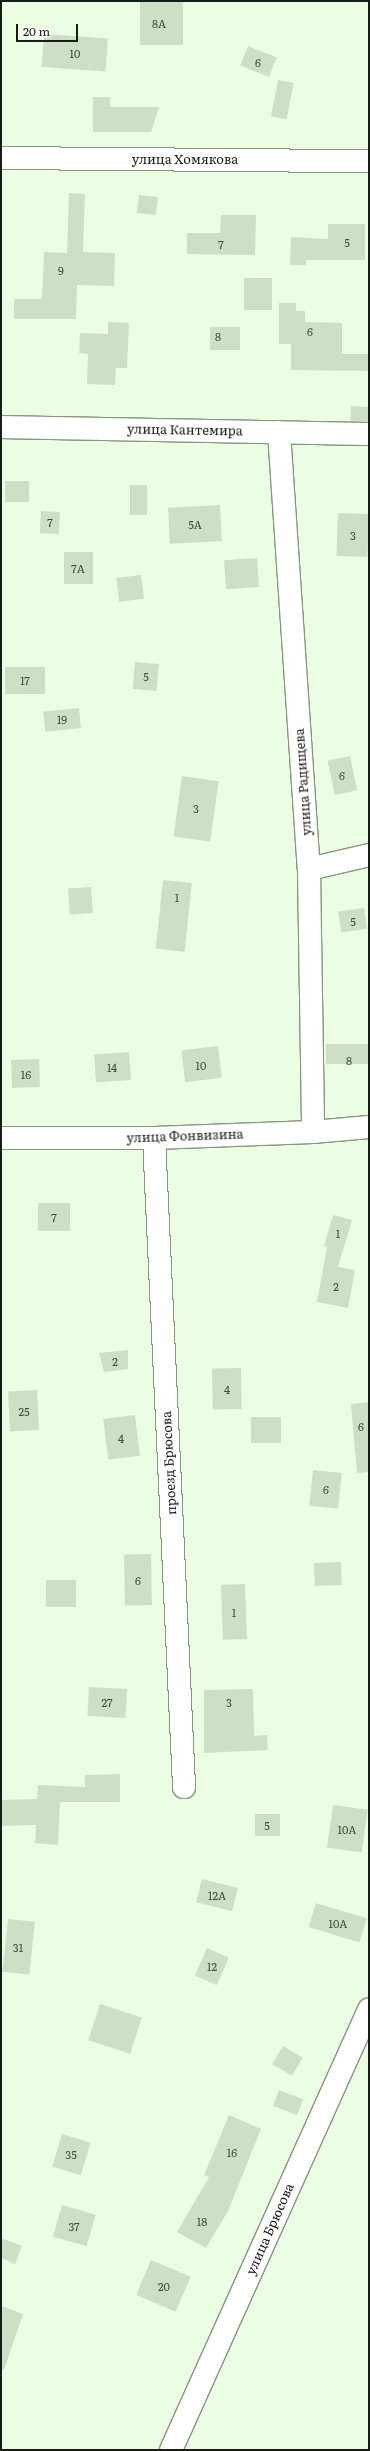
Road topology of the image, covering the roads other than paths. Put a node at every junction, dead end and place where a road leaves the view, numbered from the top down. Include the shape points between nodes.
1 (1, 158) edge
2 (369, 161) edge
3 (1, 427) edge
4 (279, 432) junction
5 (369, 434) edge
6 (369, 855) edge
7 (309, 869) junction
8 (369, 1126) edge
9 (313, 1132) junction
10 (1, 1138) edge
11 (154, 1138) junction
12 (184, 1787) dead end
13 (369, 2009) edge
14 (171, 2450) edge

1 - 2 street, улица Хомякова
3 - 4 street, улица Кантемира
4 - 5 street, улица Кантемира
4 - 7 street, улица Радищева
6 - 7 street
7 - 9 street, улица Радищева
8 - 9 street, улица Фонвизина
9 - 11 street, улица Фонвизина
10 - 11 street, улица Фонвизина
11 - 12 street, проезд Брюсова
13 - 14 street, улица Брюсова

